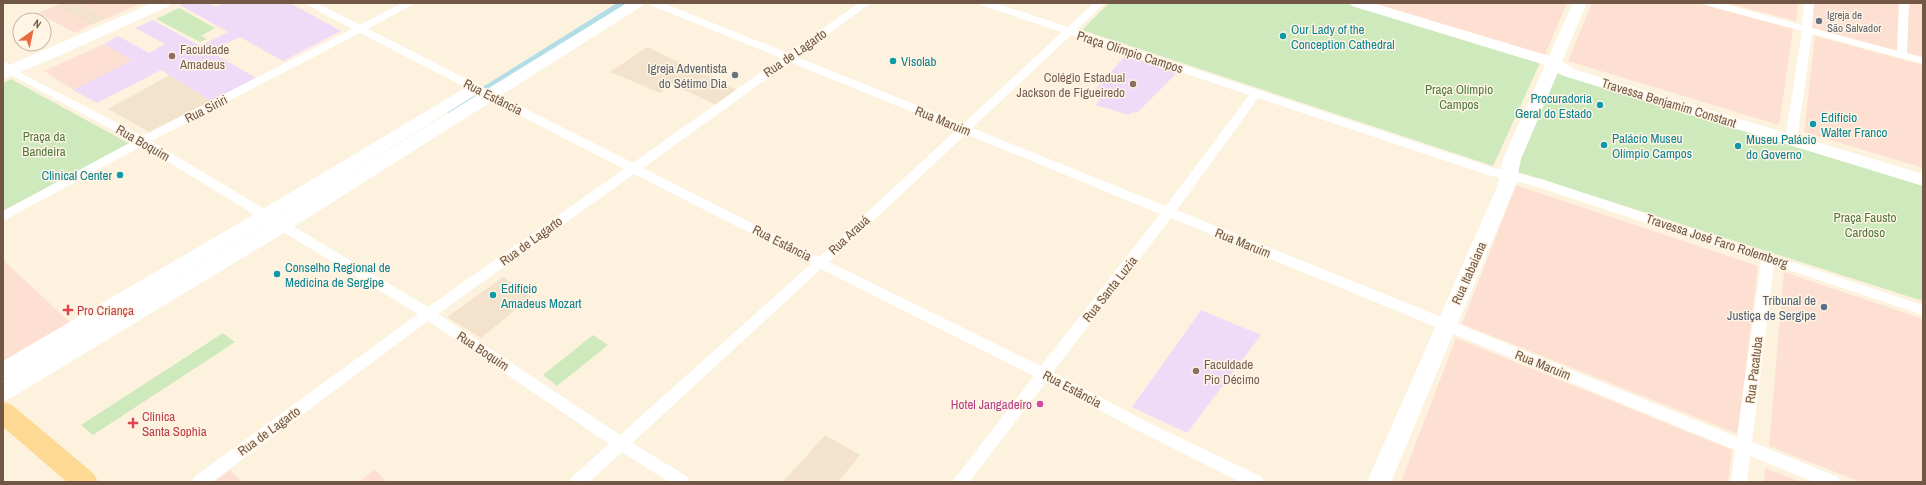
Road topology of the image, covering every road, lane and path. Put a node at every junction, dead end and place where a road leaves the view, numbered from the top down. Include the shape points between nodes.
1 (164, 3) edge
2 (309, 3) edge
3 (410, 3) edge
4 (614, 3) edge
5 (637, 3) edge
6 (654, 3) edge
7 (866, 3) edge
8 (985, 3) edge
9 (1100, 3) edge
10 (1357, 3) edge
11 (1580, 3) edge
12 (1710, 3) edge
13 (1809, 3) edge
14 (1904, 3) edge
15 (360, 29) junction
16 (1807, 29) junction
17 (1070, 32) junction
18 (1902, 55) junction
19 (788, 58) junction
20 (1923, 61) edge
21 (1554, 63) junction
22 (8, 72) edge
23 (483, 91) junction
24 (1256, 93) junction
25 (963, 129) junction
26 (1791, 140) junction
27 (142, 142) junction
28 (635, 167) junction
29 (1510, 175) junction
30 (1923, 180) edge
31 (1168, 214) junction
32 (3, 216) edge
33 (273, 222) junction
34 (1768, 258) junction
35 (820, 263) junction
36 (1923, 310) edge
37 (428, 314) junction
38 (1446, 325) junction
39 (3, 371) edge
40 (1043, 374) junction
41 (3, 392) edge
42 (3, 412) edge
43 (620, 443) junction
44 (1744, 447) junction
45 (85, 482) edge
46 (200, 482) edge
47 (578, 482) edge
48 (682, 482) edge
49 (960, 482) edge
50 (1256, 482) edge
51 (1379, 482) edge
52 (1739, 482) edge
53 (1832, 482) edge

1 - 22 street via 56,52 36,65
2 - 15 street, Rua Estância
3 - 15 street, Rua Siriri
4 - 23 street
5 - 23 street
6 - 19 street, Rua Maruim
7 - 19 street, Rua de Lagarto
8 - 17 street, Praça Olímpio Campos
9 - 17 street, Rua Arauá
10 - 21 street
11 - 21 street, Rua Itabaiana
12 - 16 street
13 - 16 street
14 - 18 street
15 - 23 street, Rua Estância
15 - 27 street, Rua Siriri
16 - 18 street
16 - 26 street
17 - 24 street, Praça Olímpio Campos
17 - 25 street, Rua Arauá
18 - 20 street
19 - 25 street, Rua Maruim
19 - 28 street, Rua de Lagarto
21 - 26 street, Travessa Benjamim Constant via 1570,73
21 - 29 street, Rua Itabaiana via 1512,159
22 - 27 street, Rua Boquim
23 - 28 street, Rua Estância
23 - 33 street
24 - 29 street, Praça Olímpio Campos via 1492,172
24 - 31 street, Rua Santa Luzia
25 - 31 street, Rua Maruim
25 - 35 street, Rua Arauá
26 - 30 street, Travessa Benjamim Constant
27 - 32 street, Rua Siriri
27 - 33 street, Rua Boquim
28 - 35 street, Rua Estância
28 - 37 street, Rua de Lagarto
29 - 34 street, Travessa José Faro Rolemberg
29 - 38 street, Rua Itabaiana
31 - 38 street, Rua Maruim
31 - 40 street, Rua Santa Luzia
33 - 37 street, Rua Boquim
33 - 39 street
33 - 41 street
34 - 36 street, Travessa José Faro Rolemberg
34 - 44 street, Rua Pacatuba
35 - 40 street, Rua Estância
35 - 43 street, Rua Arauá
37 - 43 street, Rua Boquim
37 - 46 street, Rua de Lagarto
38 - 44 street, Rua Maruim
38 - 51 street, Rua Itabaiana
40 - 49 street, Rua Santa Luzia
40 - 50 street, Rua Estância
42 - 45 main road
43 - 47 street, Rua Arauá
43 - 48 street, Rua Boquim
44 - 52 street, Rua Pacatuba
44 - 53 street, Rua Maruim

